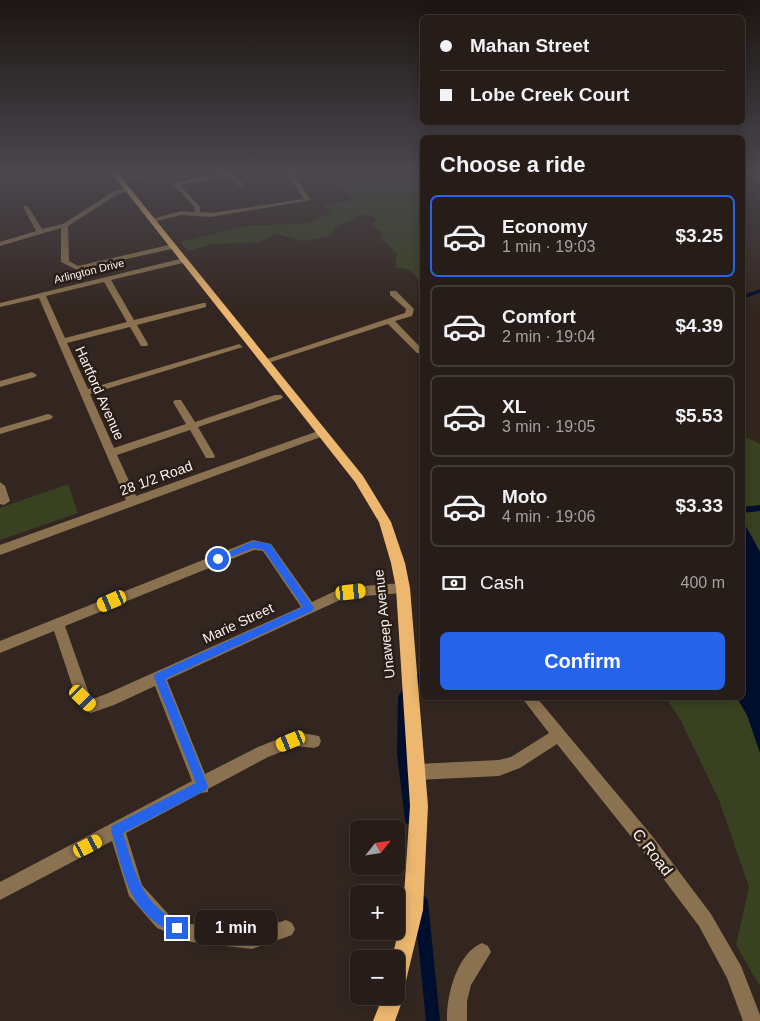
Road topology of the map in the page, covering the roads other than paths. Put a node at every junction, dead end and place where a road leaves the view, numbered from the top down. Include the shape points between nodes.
1 (33, 219) edge
2 (75, 219) edge
3 (158, 219) edge
4 (152, 220) joint
5 (65, 225) junction
6 (41, 233) junction
7 (0, 244) edge
8 (173, 246) junction
9 (184, 260) junction
10 (106, 279) junction
11 (393, 293) dead end
12 (42, 295) junction
13 (0, 305) edge
14 (202, 305) dead end
15 (390, 322) junction
16 (132, 324) junction
17 (62, 342) junction
18 (144, 344) dead end
19 (239, 347) dead end
20 (420, 350) dead end
21 (265, 361) junction
22 (32, 375) dead end
23 (0, 384) edge
24 (85, 393) junction
25 (278, 397) dead end
26 (178, 402) dead end
27 (48, 417) dead end
28 (192, 426) junction
29 (0, 431) edge
30 (322, 433) junction
31 (112, 453) junction
32 (210, 456) dead end
33 (0, 486) edge
34 (4, 501) dead end
35 (133, 502) junction
36 (0, 550) edge
37 (403, 588) junction
38 (309, 608) junction
39 (58, 624) junction
40 (0, 647) edge
41 (159, 677) junction
42 (531, 700) edge
43 (559, 735) junction
44 (314, 741) dead end
45 (418, 772) junction
46 (202, 786) junction
47 (116, 830) junction
48 (0, 891) edge
49 (286, 929) dead end
50 (404, 950) edge
51 (482, 952) dead end
52 (390, 1005) edge
53 (384, 1021) edge
54 (457, 1021) edge
55 (753, 1021) edge

1 - 6 street
2 - 5 street
3 - 4 street
4 - 8 main road, Unaweep Avenue
5 - 6 street
5 - 8 street via 64,258 77,268
6 - 7 street
8 - 9 main road, Unaweep Avenue
9 - 10 street, Arlington Drive
9 - 21 main road, Unaweep Avenue
10 - 12 street, Arlington Drive
10 - 16 street
11 - 15 street via 411,312
12 - 13 street, Arlington Drive
12 - 17 street, Hartford Avenue
14 - 16 street
15 - 20 street
15 - 21 street
16 - 17 street
16 - 18 street
17 - 24 street, Hartford Avenue
19 - 24 street
21 - 30 main road, Unaweep Avenue
22 - 23 street
24 - 31 street, Hartford Avenue
25 - 28 street
26 - 28 street
27 - 29 street
28 - 31 street
28 - 32 street
30 - 35 street, 28 1/2 Road
30 - 37 main road, Unaweep Avenue via 374,501 385,522 393,541
31 - 35 street, Hartford Avenue
33 - 34 street
35 - 36 street, 28 1/2 Road
37 - 38 street, Marie Street via 351,592
37 - 45 main road, Unaweep Avenue
38 - 39 street via 274,555 260,544
38 - 41 street, Marie Street
39 - 40 street
39 - 41 street, Marie Street via 83,698 91,706
41 - 46 street
42 - 43 street, C Road
43 - 45 street via 514,763 499,768
43 - 55 street, C Road via 705,920 734,973
44 - 46 street via 296,739 263,752
45 - 50 main road, Unaweep Avenue via 412,910
46 - 47 street
47 - 48 street
47 - 49 street via 135,890 163,922 191,933 252,940
51 - 54 street via 461,983
52 - 53 main road

